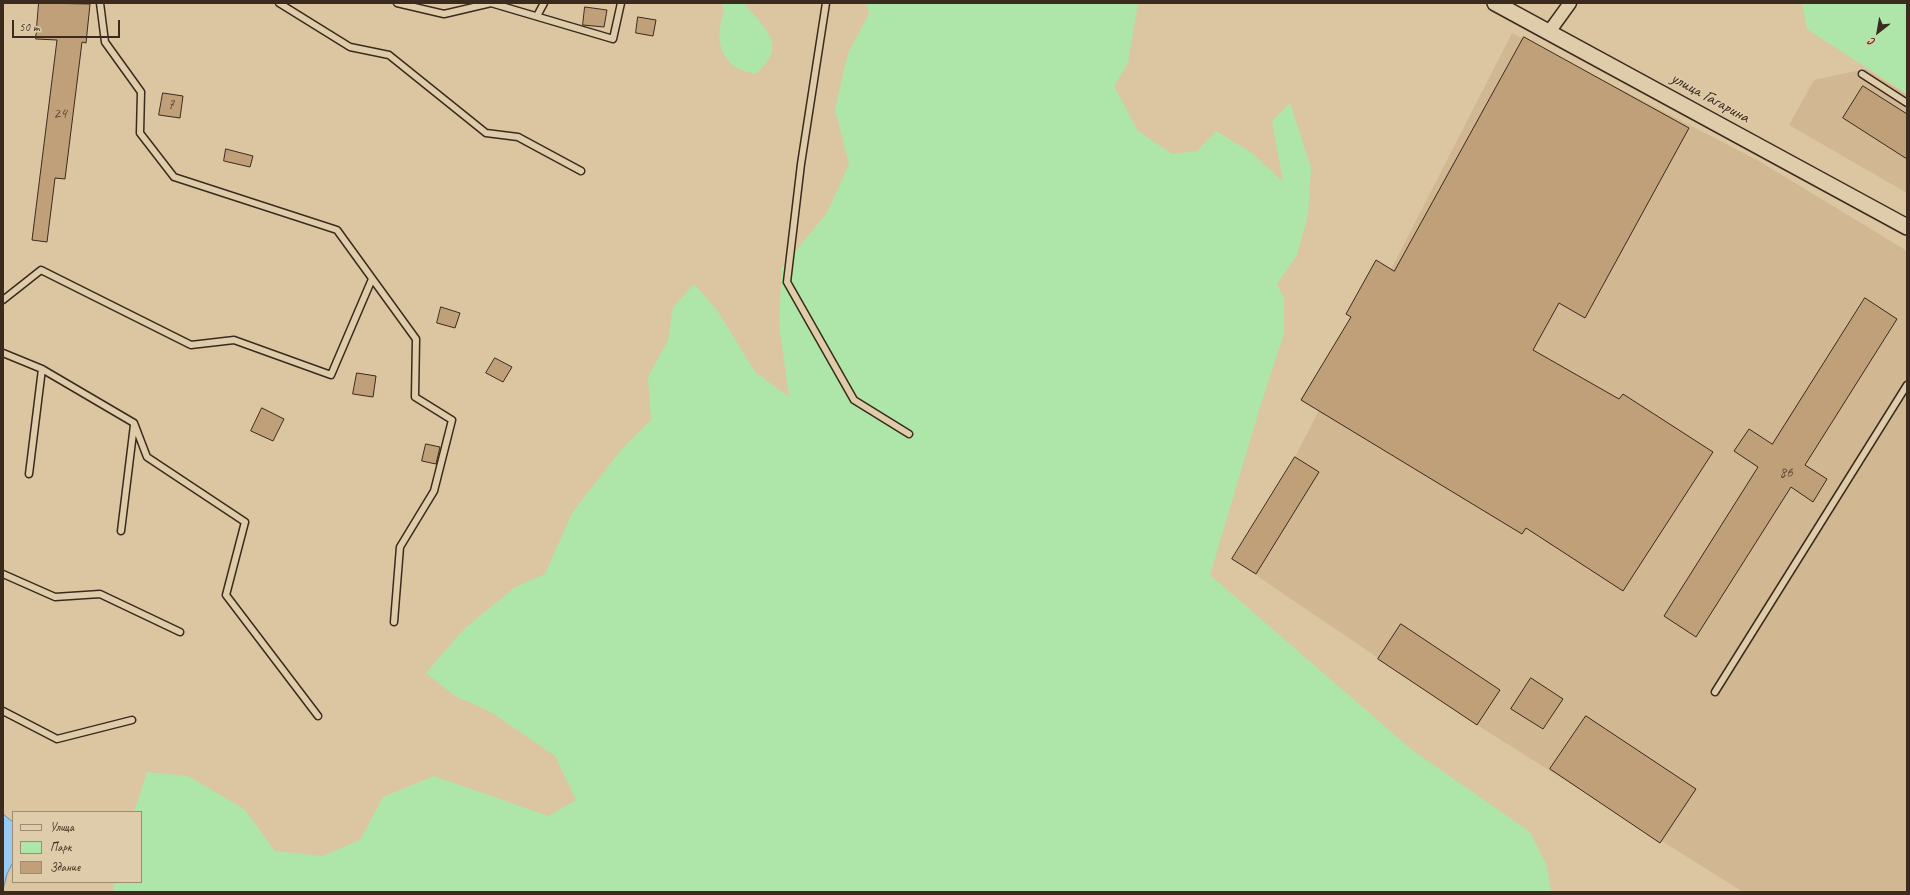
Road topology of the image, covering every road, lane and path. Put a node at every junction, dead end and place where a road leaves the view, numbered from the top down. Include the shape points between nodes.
1 (100, 3) edge
2 (279, 3) edge
3 (398, 3) edge
4 (544, 3) edge
5 (621, 3) edge
6 (826, 3) edge
7 (1495, 3) edge
8 (1570, 3) edge
9 (537, 16) junction
10 (1549, 32) junction
11 (1862, 74) dead end
12 (1907, 103) edge
13 (581, 171) dead end
14 (1907, 227) edge
15 (372, 279) junction
16 (3, 300) edge
17 (3, 353) edge
18 (42, 369) junction
19 (1907, 385) edge
20 (134, 423) junction
21 (909, 434) dead end
22 (30, 474) dead end
23 (121, 531) dead end
24 (3, 574) edge
25 (394, 622) dead end
26 (180, 632) dead end
27 (1715, 692) dead end
28 (3, 711) edge
29 (318, 716) dead end
30 (132, 720) dead end

1 - 15 lane via 105,42 141,92 140,133 174,177 337,230
2 - 13 lane via 350,47 389,55 486,133 518,137
3 - 9 lane via 444,14 491,3
4 - 9 lane
5 - 9 lane via 613,39
6 - 21 lane via 801,164 787,282 854,400
7 - 10 street, улица Гагарина
8 - 10 street
10 - 14 street, улица Гагарина
11 - 12 lane
15 - 16 lane via 331,375 234,340 192,345 41,270
15 - 25 lane via 416,339 415,397 452,420 434,491 400,547
17 - 18 lane
18 - 20 lane
18 - 22 lane
19 - 27 lane
20 - 23 lane
20 - 29 lane via 147,457 245,522 226,595
24 - 26 lane via 55,596 100,594
28 - 30 lane via 57,739

